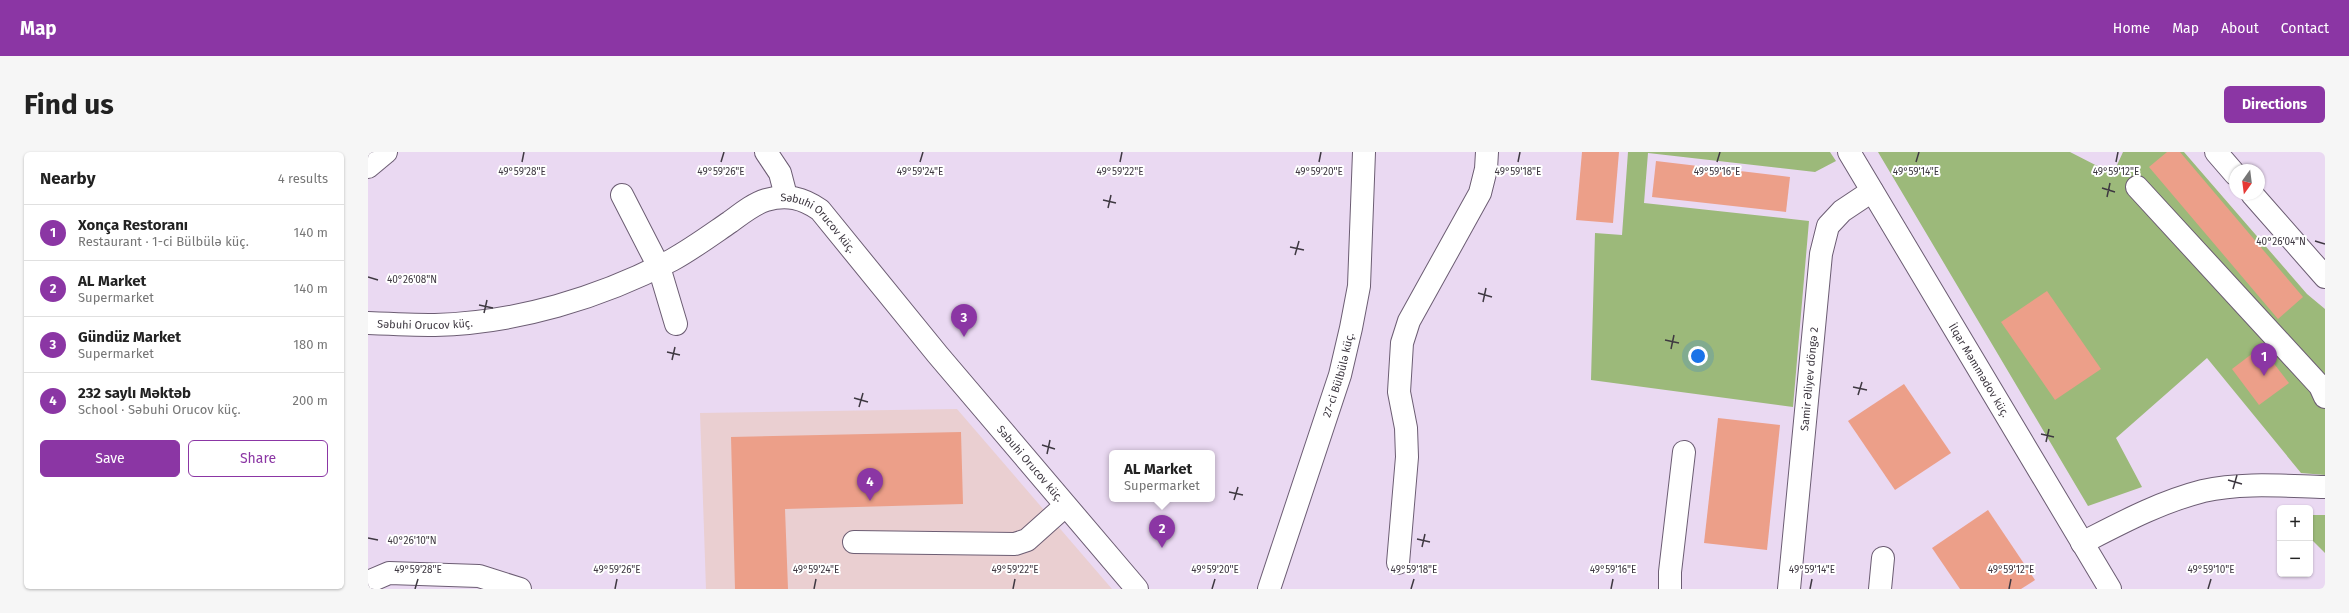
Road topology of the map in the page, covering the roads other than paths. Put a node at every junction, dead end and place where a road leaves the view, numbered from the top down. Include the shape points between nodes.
1 (386, 152) edge
2 (766, 152) edge
3 (1364, 152) edge
4 (1487, 152) edge
5 (1849, 152) edge
6 (2216, 152) edge
7 (368, 167) edge
8 (2229, 167) edge
9 (2137, 187) dead end
10 (1872, 191) junction
11 (622, 195) dead end
12 (786, 196) junction
13 (2257, 200) edge
14 (659, 267) junction
15 (2325, 277) edge
16 (368, 323) edge
17 (676, 324) dead end
18 (2325, 397) edge
19 (1684, 452) dead end
20 (2325, 487) edge
21 (1065, 506) junction
22 (854, 542) dead end
23 (2082, 543) junction
24 (1883, 558) dead end
25 (1398, 563) dead end
26 (368, 582) edge
27 (520, 589) edge
28 (1137, 589) edge
29 (1269, 589) edge
30 (1670, 589) edge
31 (1789, 589) edge
32 (1880, 589) edge
33 (2110, 589) edge

1 - 7 street
2 - 12 street via 780,173
3 - 29 street, 27-ci Bülbülə küç. via 1359,286 1351,328 1340,375
4 - 25 street via 1480,193 1409,321 1402,343 1400,392 1406,428 1406,457
5 - 10 street, İlqar Məmmədov küç.
6 - 8 street
9 - 18 street via 2320,386
10 - 23 street, İlqar Məmmədov küç.
10 - 31 street, Samir Əliyev döngə 2 via 1842,211 1828,226 1821,254
11 - 14 street
12 - 14 street, Səbuhi Orucov küç. via 752,206 707,238
12 - 21 street, Səbuhi Orucov küç. via 808,201 820,210
13 - 15 street
14 - 16 street, Səbuhi Orucov küç. via 601,292 520,314 435,325
14 - 17 street
19 - 30 street
20 - 23 street via 2244,485 2203,491 2159,505
21 - 22 street via 1027,540 1015,544
21 - 28 street, Səbuhi Orucov küç.
23 - 33 street, İlqar Məmmədov küç.
24 - 32 street
26 - 27 street via 389,573 479,576

